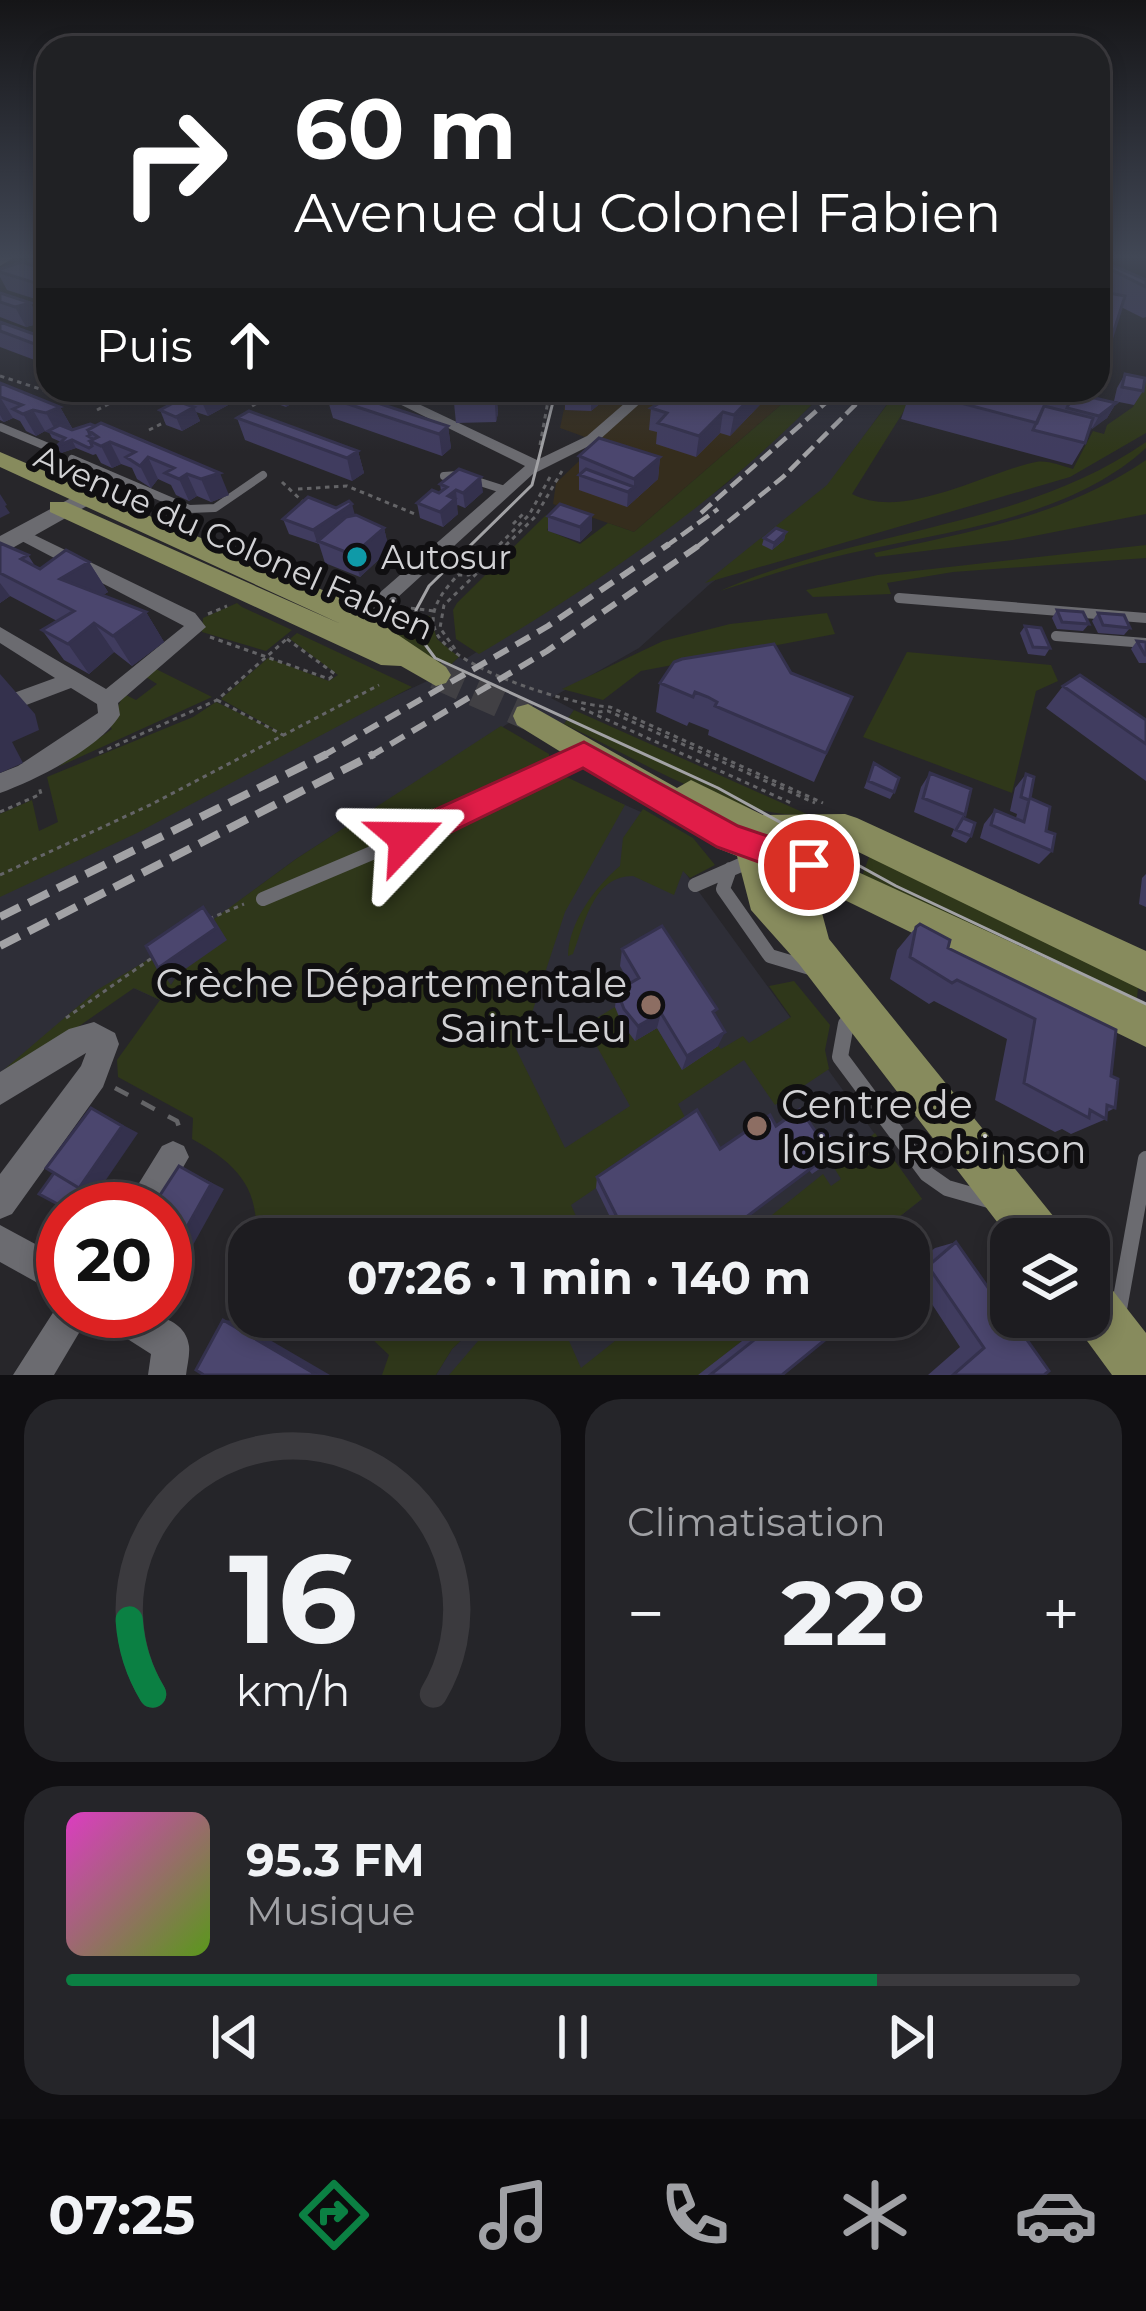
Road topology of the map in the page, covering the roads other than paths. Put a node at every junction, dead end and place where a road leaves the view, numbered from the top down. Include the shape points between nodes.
1 (406, 402) edge
2 (634, 402) edge
3 (0, 427) edge
4 (48, 447) dead end
5 (0, 459) edge
6 (72, 459) dead end
7 (537, 466) junction
8 (263, 475) dead end
9 (444, 476) edge
10 (0, 480) edge
11 (505, 490) junction
12 (75, 504) junction
13 (11, 540) edge
14 (899, 598) dead end
15 (1146, 618) edge
16 (350, 630) junction
17 (0, 634) edge
18 (1056, 636) dead end
19 (1146, 643) edge
20 (436, 675) tunnel mouth
21 (73, 679) junction
22 (107, 700) junction
23 (0, 707) edge
24 (584, 754) junction
25 (648, 779) junction
26 (0, 783) edge
27 (745, 848) junction
28 (809, 865) junction
29 (695, 885) dead end
30 (263, 899) road end
31 (1146, 972) edge
32 (833, 975) junction
33 (1146, 1026) edge
34 (0, 1090) edge
35 (173, 1157) road end
36 (1146, 1159) edge
37 (157, 1182) edge
38 (0, 1202) edge
39 (1025, 1218) edge
40 (0, 1242) edge
41 (36, 1263) edge
42 (56, 1338) edge
43 (160, 1338) edge
44 (1120, 1349) edge
45 (167, 1374) edge
46 (32, 1375) edge

1 - 7 street
2 - 7 street via 592,439
3 - 4 lane
5 - 12 main road, Avenue du Colonel Fabien
6 - 8 lane via 205,510
7 - 11 street
9 - 11 lane
10 - 12 main road, Avenue du Colonel Fabien
11 - 16 street
12 - 13 street
12 - 16 main road, Avenue du Colonel Fabien
12 - 16 main road, Avenue du Colonel Fabien via 250,595
13 - 22 street via 198,628
14 - 15 lane
16 - 20 main road, Avenue du Colonel Fabien
17 - 21 street
18 - 19 lane
21 - 22 street
21 - 23 street
22 - 26 street via 101,725
24 - 25 main road
24 - 25 main road via 528,716
24 - 30 lane
25 - 27 main road
25 - 27 main road via 694,796
27 - 28 main road
27 - 29 lane
27 - 31 main road via 845,829
27 - 32 main road via 764,898
28 - 32 main road via 800,902
28 - 33 main road
32 - 39 main road
34 - 38 street via 58,1049 89,1037 104,1047 92,1076
35 - 37 street
36 - 44 lane
40 - 41 street
42 - 46 street
43 - 45 street via 171,1345

